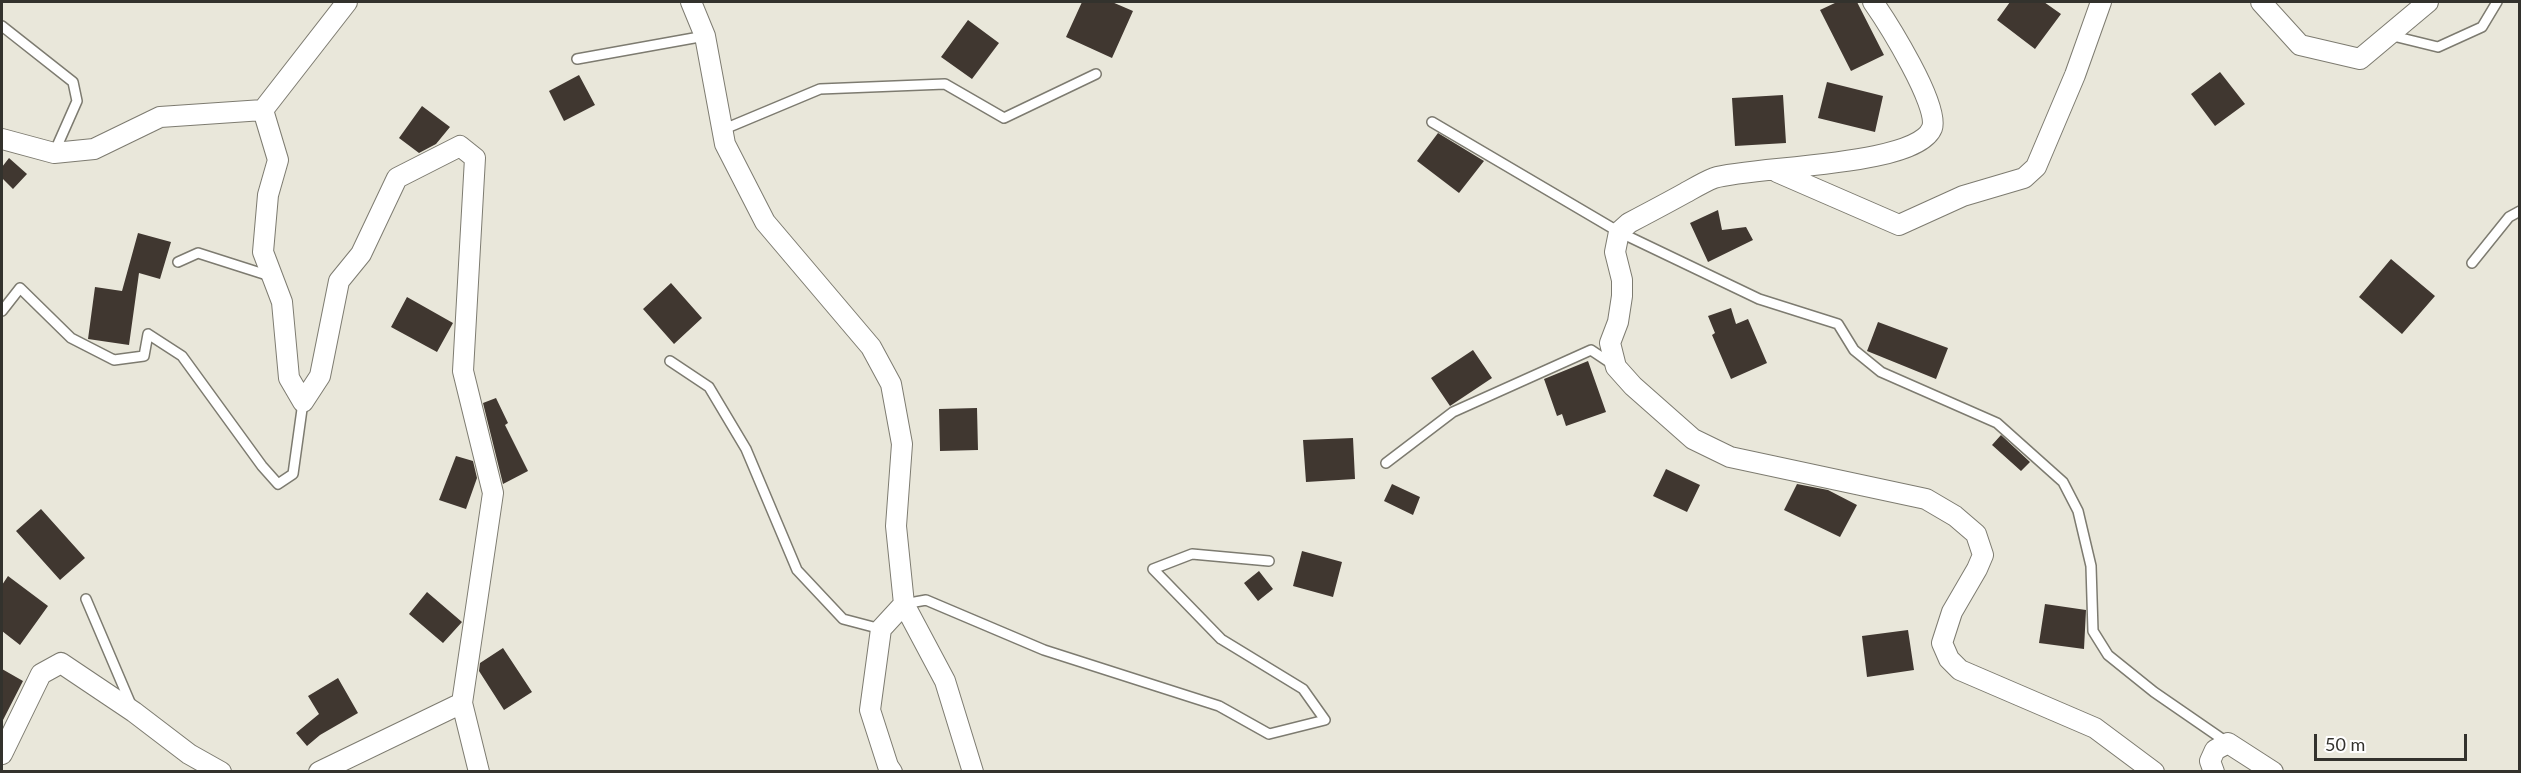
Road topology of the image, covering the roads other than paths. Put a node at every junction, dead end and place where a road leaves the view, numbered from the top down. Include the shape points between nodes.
1 (347, 2) edge
2 (691, 2) edge
3 (1873, 2) edge
4 (2101, 2) edge
5 (2261, 2) edge
6 (2428, 2) edge
7 (2497, 2) edge
8 (2, 26) edge
9 (2389, 35) junction
10 (705, 36) junction
11 (577, 59) dead end
12 (1096, 74) dead end
13 (262, 110) junction
14 (1432, 122) dead end
15 (722, 130) junction
16 (2, 139) edge
17 (54, 153) junction
18 (1774, 171) junction
19 (2520, 211) edge
20 (1619, 232) junction
21 (178, 262) dead end
22 (2472, 263) dead end
23 (273, 277) junction
24 (2, 311) edge
25 (670, 361) dead end
26 (1616, 367) junction
27 (303, 402) junction
28 (1386, 464) dead end
29 (1269, 561) dead end
30 (86, 599) dead end
31 (904, 604) junction
32 (881, 629) junction
33 (462, 703) junction
34 (134, 712) junction
35 (2228, 743) junction
36 (2, 754) edge
37 (221, 771) edge
38 (319, 771) edge
39 (479, 771) edge
40 (892, 771) edge
41 (973, 771) edge
42 (2154, 771) edge
43 (2214, 771) edge
44 (2273, 771) edge

1 - 13 street
2 - 10 street
3 - 18 street via 1919,80 1932,110 1932,127 1912,145 1898,149 1843,162
4 - 18 street via 2036,167 2024,178 1963,196 1899,225
5 - 9 street via 2300,45 2360,59
6 - 9 street
7 - 9 lane via 2482,27 2438,47
8 - 17 lane via 73,82 77,101
10 - 11 lane
10 - 15 street
12 - 15 lane via 1004,118 945,84 820,89
13 - 17 street via 160,117 94,149
13 - 23 street via 278,160 268,195 263,252
14 - 20 lane
15 - 31 street via 725,144 765,222 871,347 891,384 902,444 897,526
16 - 17 street
18 - 20 street via 1739,172 1712,179
19 - 22 lane via 2509,217
20 - 26 street via 1615,252 1623,296 1610,342
20 - 35 lane via 1760,299 1838,324 1854,350 1881,372 1997,423 2063,483 2078,511 2091,566 2093,631 2108,655
21 - 23 lane via 198,253
23 - 27 street via 282,302 290,378
24 - 27 lane via 20,288 71,338 114,360 144,356 148,334 182,356 278,484 293,474
25 - 32 lane via 709,387 746,449 797,570 843,618
26 - 28 lane via 1591,350 1453,412
26 - 42 street via 1693,439 1730,457 1926,499 1955,516 1976,534 1983,555 1952,612 1942,643 1949,659 1960,670 2095,728
27 - 33 street via 320,376 339,281 361,254 397,178 460,146 475,158 463,370 493,493
29 - 31 lane via 1192,554 1153,569 1221,639 1303,689 1325,720 1269,734 1220,706 1044,651 926,600
30 - 34 lane
31 - 32 street
31 - 41 street via 945,681
32 - 40 street via 870,710
33 - 38 street
33 - 39 street
34 - 36 street via 61,663 40,674
34 - 37 street via 189,754
35 - 43 street via 2215,750 2210,761
35 - 44 street

